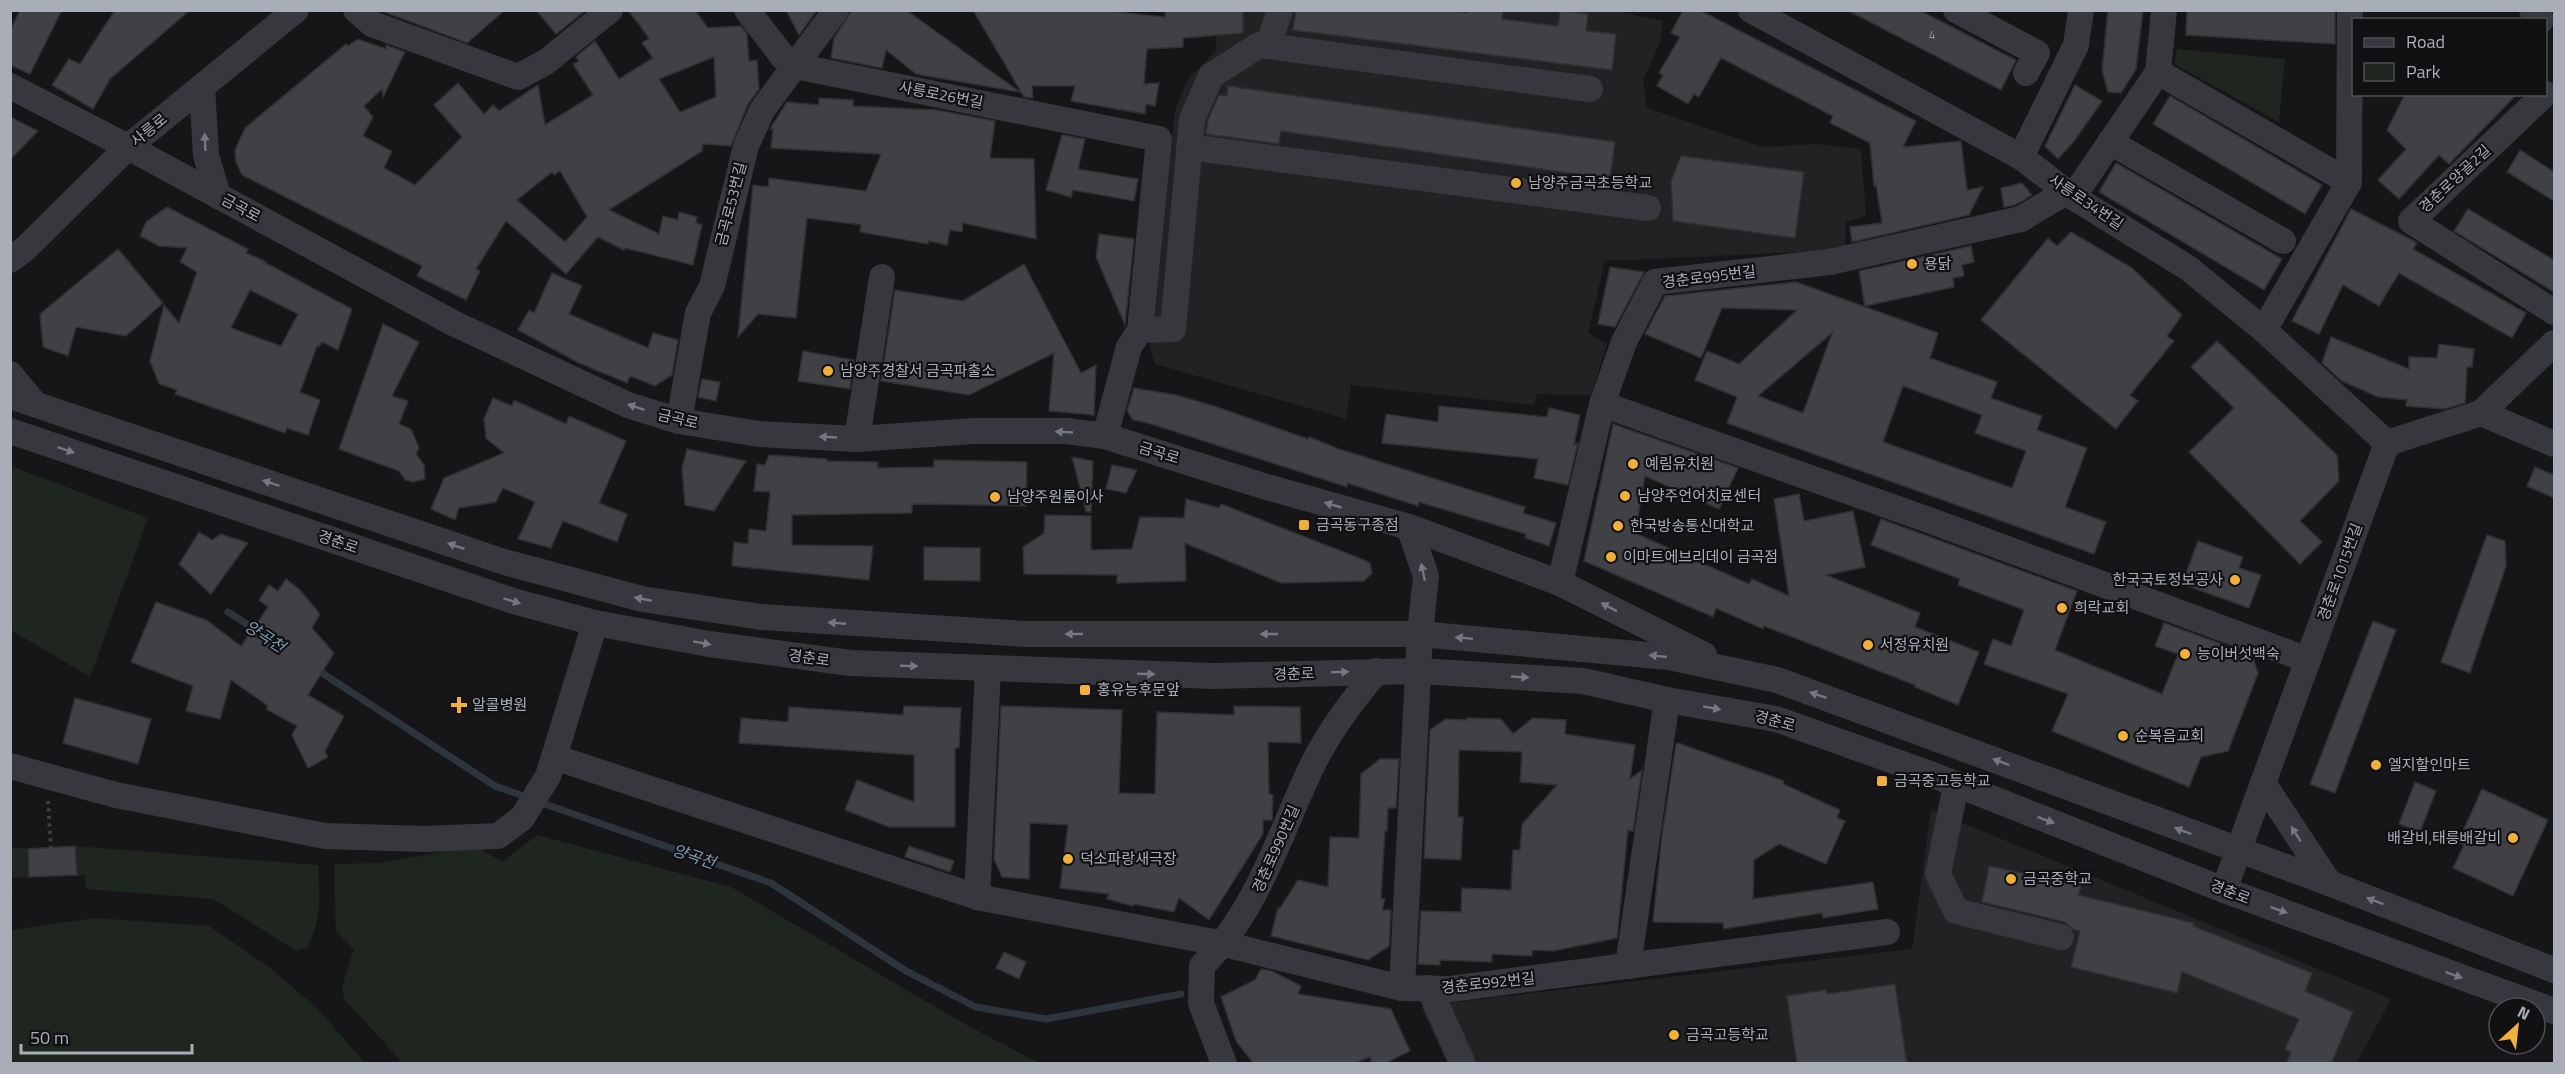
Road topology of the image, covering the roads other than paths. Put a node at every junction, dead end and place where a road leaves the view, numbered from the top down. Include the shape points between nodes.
1 (296, 10) edge
2 (356, 10) edge
3 (610, 10) edge
4 (747, 10) edge
5 (836, 10) edge
6 (1280, 10) edge
7 (1750, 10) edge
8 (1956, 10) edge
9 (2081, 10) edge
10 (2164, 10) edge
11 (2350, 10) edge
12 (1268, 46) junction
13 (795, 66) junction
14 (2026, 72) dead end
15 (2158, 72) junction
16 (10, 86) edge
17 (202, 87) junction
18 (1590, 89) dead end
19 (2543, 96) edge
20 (2110, 142) junction
21 (128, 147) junction
22 (1189, 147) junction
23 (2021, 157) junction
24 (2349, 182) junction
25 (2070, 194) junction
26 (218, 196) junction
27 (1648, 208) dead end
28 (2283, 241) dead end
29 (18, 254) edge
30 (882, 277) dead end
31 (10, 281) edge
32 (2554, 312) edge
33 (1140, 330) junction
34 (2264, 330) junction
35 (2554, 343) edge
36 (10, 374) edge
37 (10, 396) edge
38 (1602, 404) junction
39 (35, 405) junction
40 (2481, 413) junction
41 (679, 421) junction
42 (10, 431) edge
43 (1105, 436) junction
44 (857, 439) junction
45 (2387, 443) junction
46 (2554, 444) edge
47 (1409, 527) junction
48 (1560, 583) junction
49 (595, 623) junction
50 (1420, 634) junction
51 (2308, 660) junction
52 (988, 669) junction
53 (1377, 671) junction
54 (1420, 671) junction
55 (1736, 671) junction
56 (1666, 700) junction
57 (10, 766) edge
58 (551, 766) junction
59 (2263, 783) junction
60 (1956, 785) junction
61 (2238, 851) junction
62 (2328, 883) junction
63 (2224, 890) junction
64 (977, 897) junction
65 (1887, 932) dead end
66 (2061, 937) dead end
67 (1224, 944) junction
68 (1628, 966) junction
69 (2554, 970) edge
70 (1402, 988) junction
71 (1429, 988) junction
72 (2554, 1011) edge
73 (1224, 1064) edge
74 (1463, 1064) edge

1 - 17 street, 사릉로
2 - 3 street via 372,24 518,77 546,62
4 - 13 street via 783,57
5 - 13 street, 금곡로53번길
6 - 12 street
7 - 23 street, 사릉로34번길
8 - 14 street via 2037,53
9 - 23 street via 2076,45
10 - 15 street
11 - 24 street
12 - 18 street
12 - 22 street via 1259,45 1211,76 1192,119
13 - 33 street, 사릉로26번길 via 1159,139
13 - 41 street, 금곡로53번길 via 762,110 746,146 712,286 698,313
15 - 20 street
15 - 24 street
16 - 21 street, 금곡로
17 - 21 street, 사릉로
26 -> 17 street via 206,155
19 - 32 street, 경춘로양골2길 via 2410,221
20 - 25 street
20 - 28 street
21 - 26 street, 금곡로
21 - 29 street, 사릉로
22 - 27 street
22 - 33 street via 1173,329
23 - 25 street, 사릉로34번길
24 - 34 street
25 - 34 street, 사릉로34번길 via 2188,268
25 - 38 street, 경춘로995번길 via 2021,219 1830,262 1655,282 1624,342
41 -> 26 street, 금곡로 via 628,405 453,323
29 - 31 street, 사릉로
30 - 44 street
33 - 43 street via 1128,347
34 - 45 street, 사릉로34번길
35 - 40 street
36 - 39 street
37 - 39 street
38 - 48 street, 경춘로995번길
38 - 51 street
50 -> 39 street via 1025,634 761,617 642,599 504,562
40 - 45 street
40 - 46 street
44 -> 41 street, 금곡로 via 759,434
42 -> 49 street, 경춘로 via 513,601
43 -> 44 street, 금곡로 via 973,431
47 -> 43 street, 금곡로
45 - 51 street, 경춘로1015번길
47 - 48 street, 금곡로
50 -> 47 street via 1426,576
55 -> 48 street, 금곡로
49 -> 52 street, 경춘로 via 709,644 850,663
49 - 58 street
50 - 54 street
55 -> 50 street via 1669,657
51 - 59 street, 경춘로1015번길
52 -> 53 street, 경춘로 via 1214,676
52 - 64 street
53 - 54 street, 경춘로
53 - 67 street, 경춘로990번길 via 1344,711 1313,764 1260,888
54 -> 56 street, 경춘로 via 1583,681
54 - 70 street
61 -> 55 street via 1887,719 1777,680
56 -> 60 street, 경춘로 via 1776,719
56 - 68 street
57 - 58 street via 117,795 325,836 424,839 498,836 522,818
58 - 64 street, 경춘로992번길
59 - 61 street, 경춘로1015번길
62 -> 59 street
60 -> 63 street, 경춘로
60 - 66 street via 1938,874 1956,911
61 - 62 street
61 - 63 street, 경춘로1015번길
69 -> 62 street
63 -> 72 street, 경춘로
64 - 67 street, 경춘로992번길
65 - 68 street, 경춘로992번길
67 - 70 street, 경춘로992번길
67 - 73 street, 경춘로990번길 via 1203,966 1201,1004
68 - 71 street, 경춘로992번길 via 1450,989
70 - 71 street, 경춘로992번길
71 - 74 street

